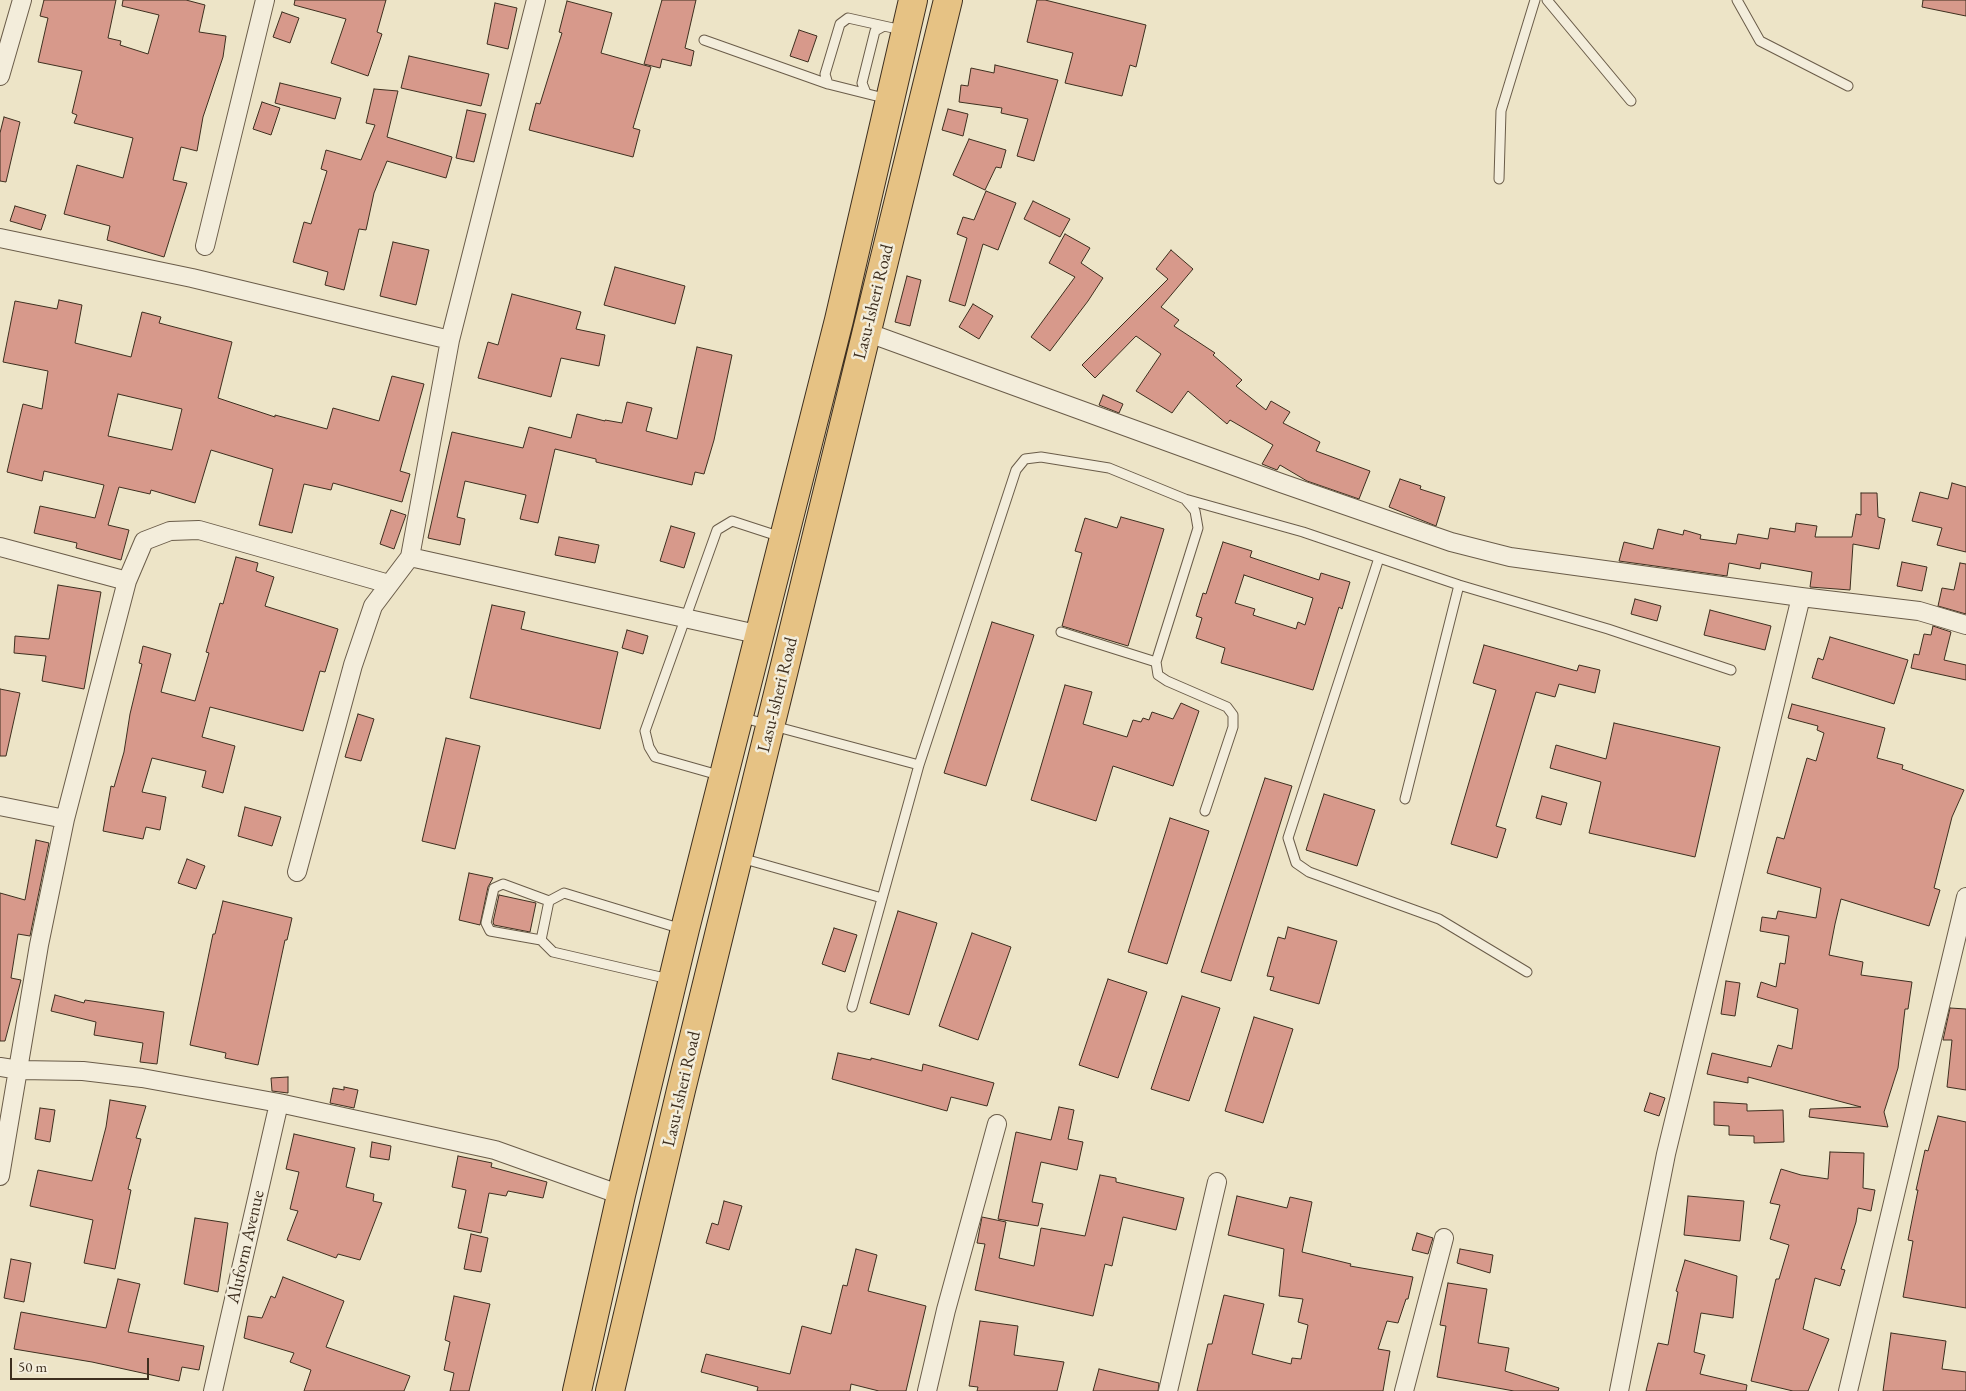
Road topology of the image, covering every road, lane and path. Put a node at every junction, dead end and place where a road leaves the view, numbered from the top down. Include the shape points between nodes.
1 (22, 0) edge
2 (265, 0) edge
3 (536, 0) edge
4 (913, 0) edge
5 (948, 0) edge
6 (1535, 0) edge
7 (1547, 0) edge
8 (1737, 0) edge
9 (895, 29) junction
10 (704, 40) dead end
11 (0, 76) edge
12 (828, 84) junction
13 (1848, 86) dead end
14 (878, 97) junction
15 (1631, 101) dead end
16 (1499, 179) dead end
17 (0, 238) edge
18 (205, 246) dead end
19 (866, 332) junction
20 (450, 340) junction
21 (1185, 499) junction
22 (785, 538) junction
23 (0, 547) edge
24 (410, 556) junction
25 (1379, 558) junction
26 (127, 581) junction
27 (389, 584) junction
28 (1459, 585) junction
29 (1801, 598) junction
30 (686, 618) junction
31 (1966, 626) edge
32 (1061, 632) dead end
33 (761, 635) junction
34 (1156, 662) junction
35 (1731, 670) dead end
36 (740, 717) junction
37 (770, 725) junction
38 (919, 765) junction
39 (725, 776) junction
40 (1405, 798) dead end
41 (0, 806) edge
42 (1206, 811) dead end
43 (65, 820) junction
44 (738, 857) junction
45 (297, 872) dead end
46 (1966, 897) edge
47 (882, 898) junction
48 (549, 901) junction
49 (685, 929) junction
50 (541, 940) junction
51 (1527, 972) dead end
52 (674, 980) junction
53 (852, 1007) dead end
54 (0, 1067) edge
55 (19, 1070) junction
56 (279, 1103) junction
57 (997, 1124) dead end
58 (0, 1176) edge
59 (1217, 1182) dead end
60 (621, 1195) junction
61 (1444, 1238) dead end
62 (213, 1391) edge
63 (577, 1391) edge
64 (610, 1391) edge
65 (927, 1391) edge
66 (1168, 1391) edge
67 (1404, 1391) edge
68 (1619, 1391) edge
69 (1848, 1391) edge

1 - 11 street
2 - 18 street
3 - 20 street
4 - 9 main road, Lasu-Isheri Road
5 - 19 main road, Lasu-Isheri Road
6 - 16 lane via 1501,111
7 - 15 lane
8 - 13 lane via 1760,40
9 - 12 lane via 848,18 840,24 825,74
9 - 14 main road, Lasu-Isheri Road
10 - 12 lane
12 - 14 lane
14 - 22 main road, Lasu-Isheri Road via 839,320
17 - 20 street via 192,278
19 - 29 street via 1451,542 1510,558
19 - 37 main road, Lasu-Isheri Road
20 - 24 street
21 - 25 lane via 1295,529
21 - 34 lane via 1195,511 1198,528
21 - 38 lane via 1109,468 1041,457 1025,459 1016,470
22 - 30 lane via 732,522 717,530
22 - 33 main road, Lasu-Isheri Road
23 - 26 street
24 - 27 street
24 - 30 street
25 - 28 lane
25 - 51 lane via 1288,838 1296,863 1309,872 1439,919
26 - 27 street via 144,542 170,531 199,530
26 - 43 street
27 - 45 street via 374,606 352,665
28 - 35 lane
28 - 40 lane
29 - 31 street via 1919,611
29 - 68 street via 1666,1154
30 - 33 street
30 - 39 lane via 645,730 649,747 655,757
32 - 34 lane
33 - 36 main road, Lasu-Isheri Road
34 - 42 lane via 1158,675 1227,707 1232,715 1232,727
36 - 37 lane
36 - 39 main road, Lasu-Isheri Road
37 - 38 lane
37 - 44 main road, Lasu-Isheri Road
38 - 47 lane
39 - 49 main road, Lasu-Isheri Road
41 - 43 street
43 - 55 street via 39,945
44 - 47 lane
44 - 64 main road, Lasu-Isheri Road
46 - 69 street
47 - 53 lane
48 - 49 lane via 564,893
48 - 50 lane
48 - 50 lane via 503,884 494,888 486,923 490,931
49 - 52 main road, Lasu-Isheri Road
50 - 52 lane via 553,952
52 - 60 main road, Lasu-Isheri Road
54 - 55 street
55 - 56 street via 83,1071 142,1078
55 - 58 street
56 - 60 street via 495,1150
56 - 62 street, Aluform Avenue
57 - 65 street
59 - 66 street
60 - 63 main road, Lasu-Isheri Road
61 - 67 street

